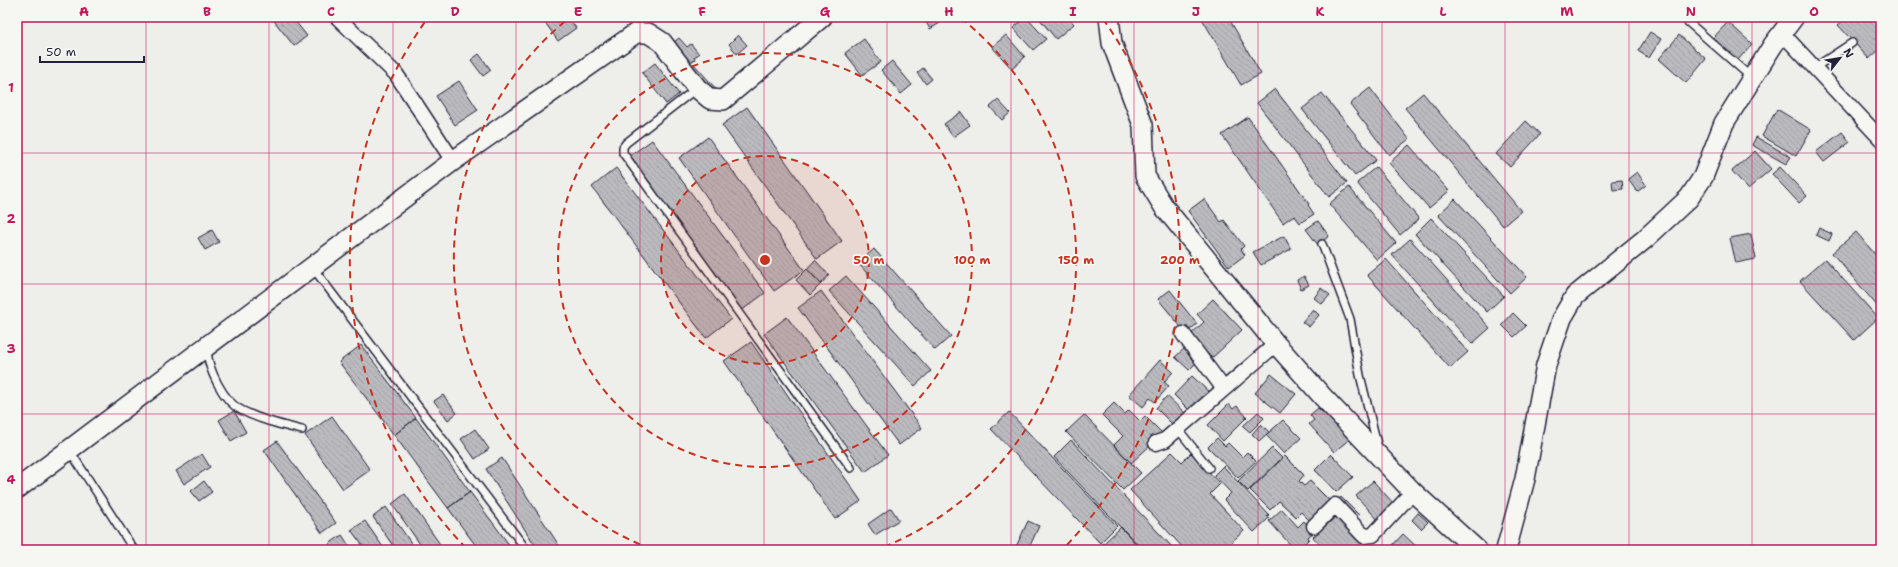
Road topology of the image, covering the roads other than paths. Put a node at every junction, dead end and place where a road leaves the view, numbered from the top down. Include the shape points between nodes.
1 (338, 17) edge
2 (822, 17) edge
3 (1109, 17) edge
4 (1794, 17) edge
5 (1688, 22) dead end
6 (1782, 33) junction
7 (1852, 43) dead end
8 (1814, 68) junction
9 (1752, 78) junction
10 (697, 88) junction
11 (1881, 139) edge
12 (453, 161) junction
13 (1322, 244) dead end
14 (313, 267) junction
15 (1183, 334) dead end
16 (1276, 344) junction
17 (207, 346) junction
18 (1224, 389) junction
19 (1178, 429) junction
20 (302, 430) dead end
21 (1156, 443) dead end
22 (68, 450) junction
23 (1380, 459) junction
24 (851, 468) dead end
25 (1209, 468) dead end
26 (17, 489) edge
27 (1413, 492) junction
28 (1314, 526) dead end
29 (523, 545) dead end
30 (134, 550) edge
31 (1477, 550) edge
32 (1506, 550) edge

1 - 12 street via 396,74
2 - 10 street via 722,100 710,99
3 - 16 street via 1112,43 1143,125 1145,176 1164,208
4 - 6 street
5 - 9 lane
6 - 8 street
6 - 9 street
7 - 8 lane
8 - 11 street
9 - 32 street via 1724,123 1703,177 1689,198 1645,239 1575,296 1562,318 1546,365 1525,479
10 - 12 street via 662,42 648,33 636,33
10 - 24 lane via 626,143 623,153
12 - 14 street
13 - 23 lane via 1350,319
14 - 17 street
14 - 29 lane
15 - 18 street
16 - 18 street
16 - 23 street
17 - 20 lane via 208,359 217,382 239,409 264,420
17 - 22 street
18 - 19 street
19 - 21 street via 1165,440
19 - 25 lane
22 - 26 street
22 - 30 lane
23 - 27 street
27 - 28 street via 1373,535 1364,536 1335,505
27 - 31 street

